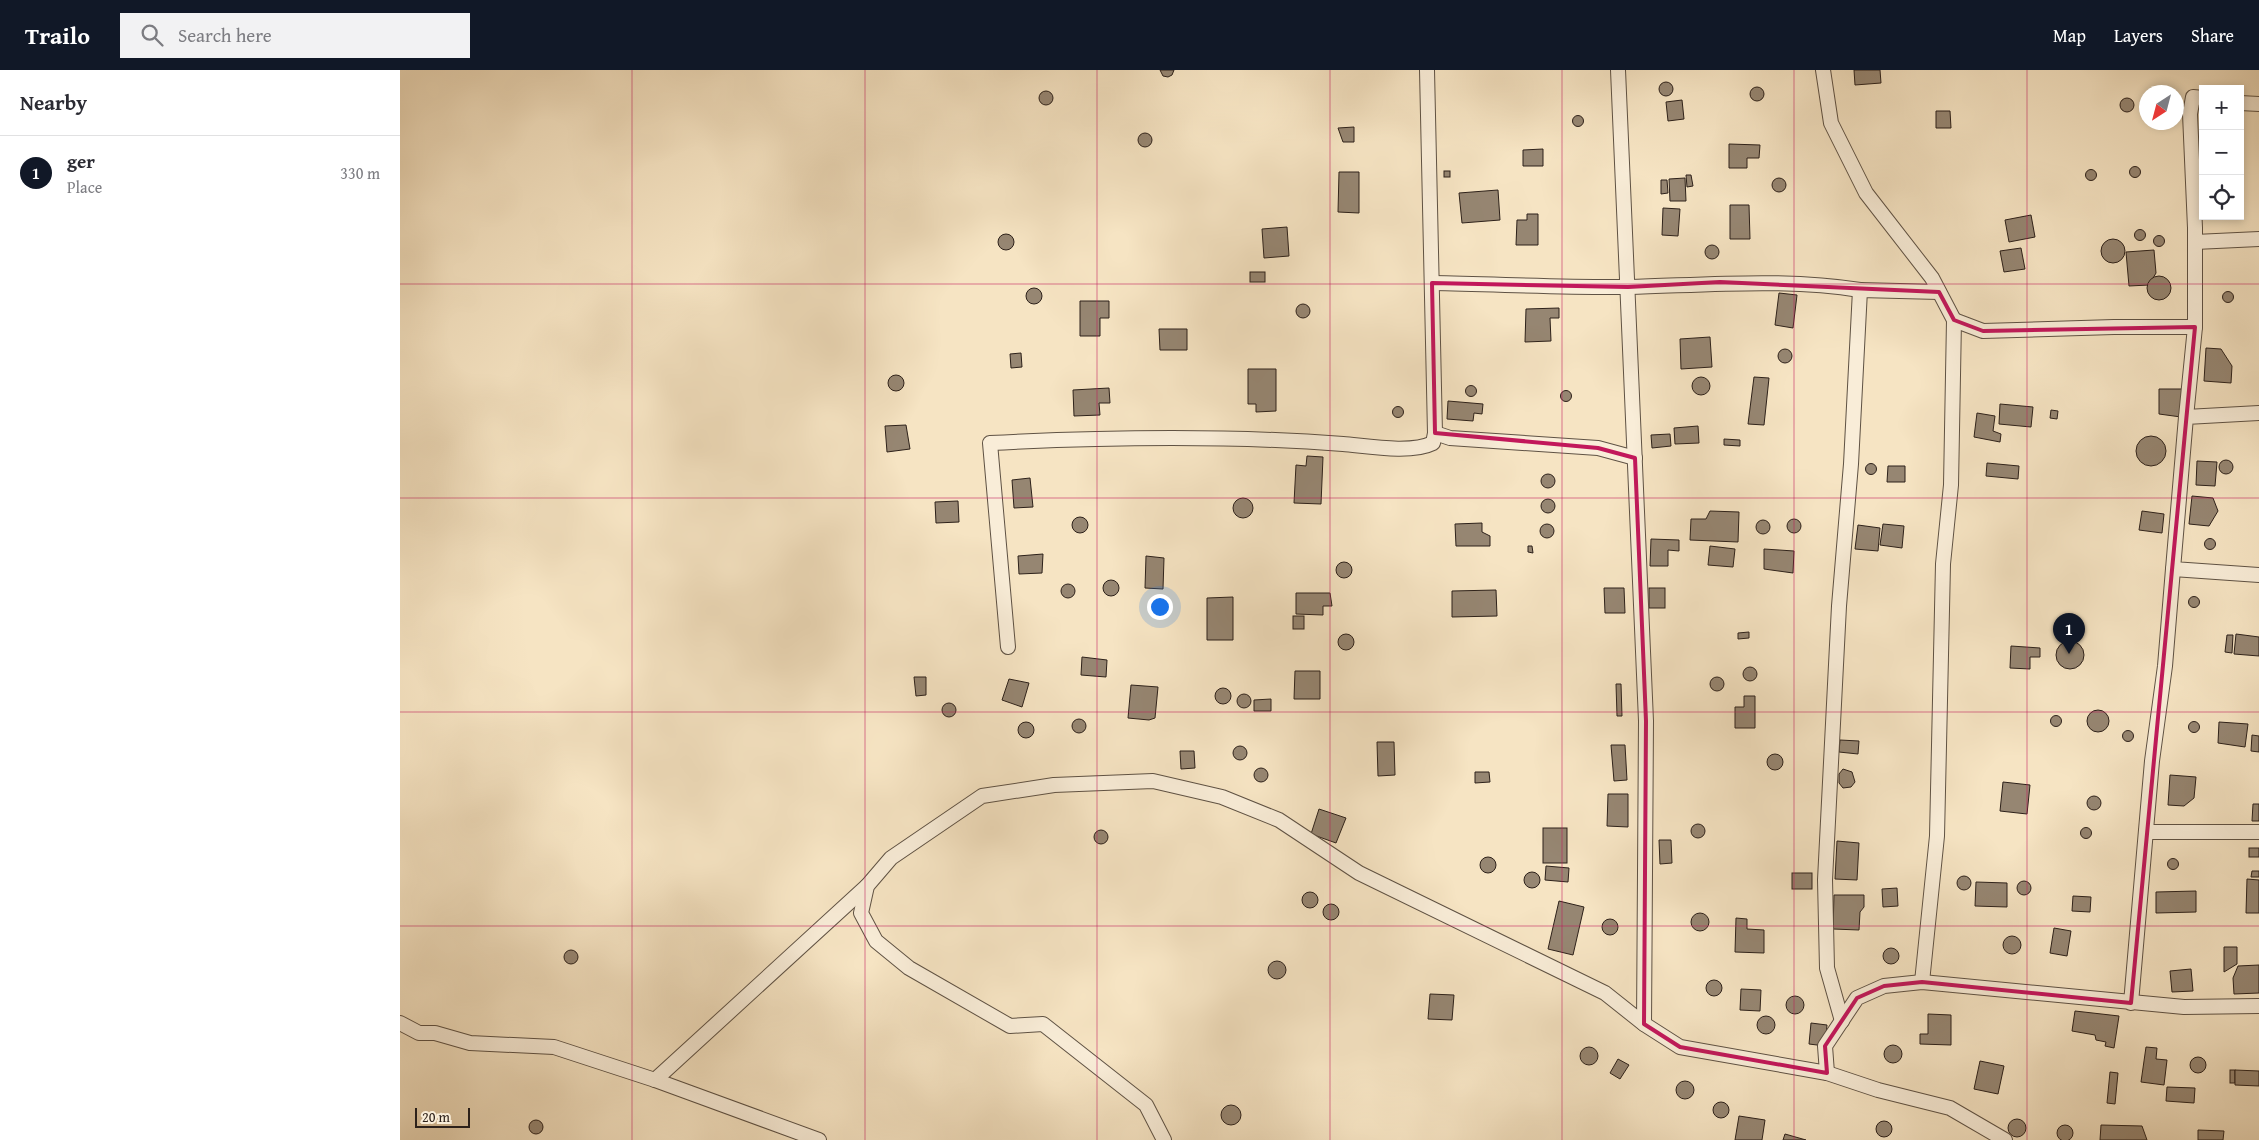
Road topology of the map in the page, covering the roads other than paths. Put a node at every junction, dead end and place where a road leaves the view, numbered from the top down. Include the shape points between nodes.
1 (1427, 70) edge
2 (1618, 70) edge
3 (1823, 70) edge
4 (2199, 98) edge
5 (2244, 103) edge
6 (2259, 104) edge
7 (2259, 239) edge
8 (2195, 242) junction
9 (1432, 283) junction
10 (1628, 287) junction
11 (1860, 290) junction
12 (1939, 292) junction
13 (1954, 320) junction
14 (2196, 327) junction
15 (2259, 413) edge
16 (2186, 417) junction
17 (1436, 433) junction
18 (1635, 458) junction
19 (2173, 569) junction
20 (2259, 575) edge
21 (1008, 647) dead end
22 (2146, 832) junction
23 (2259, 832) edge
24 (867, 886) junction
25 (1922, 982) junction
26 (2131, 1003) junction
27 (2259, 1006) edge
28 (1842, 1021) junction
29 (400, 1023) edge
30 (1644, 1024) junction
31 (1826, 1073) junction
32 (655, 1080) junction
33 (819, 1140) edge
34 (1164, 1140) edge
35 (2005, 1140) edge

1 - 9 street
2 - 10 street
3 - 12 street via 1831,123 1866,192 1932,278
4 - 8 street via 2193,97 2190,114
5 - 6 street
7 - 8 street
8 - 14 street
9 - 10 street
9 - 17 street
10 - 11 street via 1720,282
10 - 18 street
11 - 12 street
11 - 28 street via 1851,464 1838,614 1825,880 1827,968
12 - 13 street
13 - 14 street via 1984,331
13 - 25 street via 1951,486 1943,564 1937,836
14 - 16 street
15 - 16 street
16 - 19 street
17 - 18 street via 1450,438 1598,448
17 - 21 street via 1433,443 1425,447 1388,448 1220,437 1085,438 990,443
18 - 30 street via 1646,721
19 - 20 street
19 - 22 street
22 - 23 street
22 - 26 street
24 - 30 street via 891,858 982,796 1054,785 1153,781 1222,797 1279,820 1359,873 1605,993
24 - 32 street
24 - 34 street via 861,912 876,941 909,968 1010,1026 1043,1024 1146,1105
25 - 26 street
25 - 28 street via 1884,986 1856,998
26 - 27 street via 2184,1007
28 - 31 street via 1825,1046
29 - 32 street via 419,1033 435,1033 470,1043 554,1047
30 - 31 street via 1680,1047
31 - 35 street via 1950,1108
32 - 33 street

